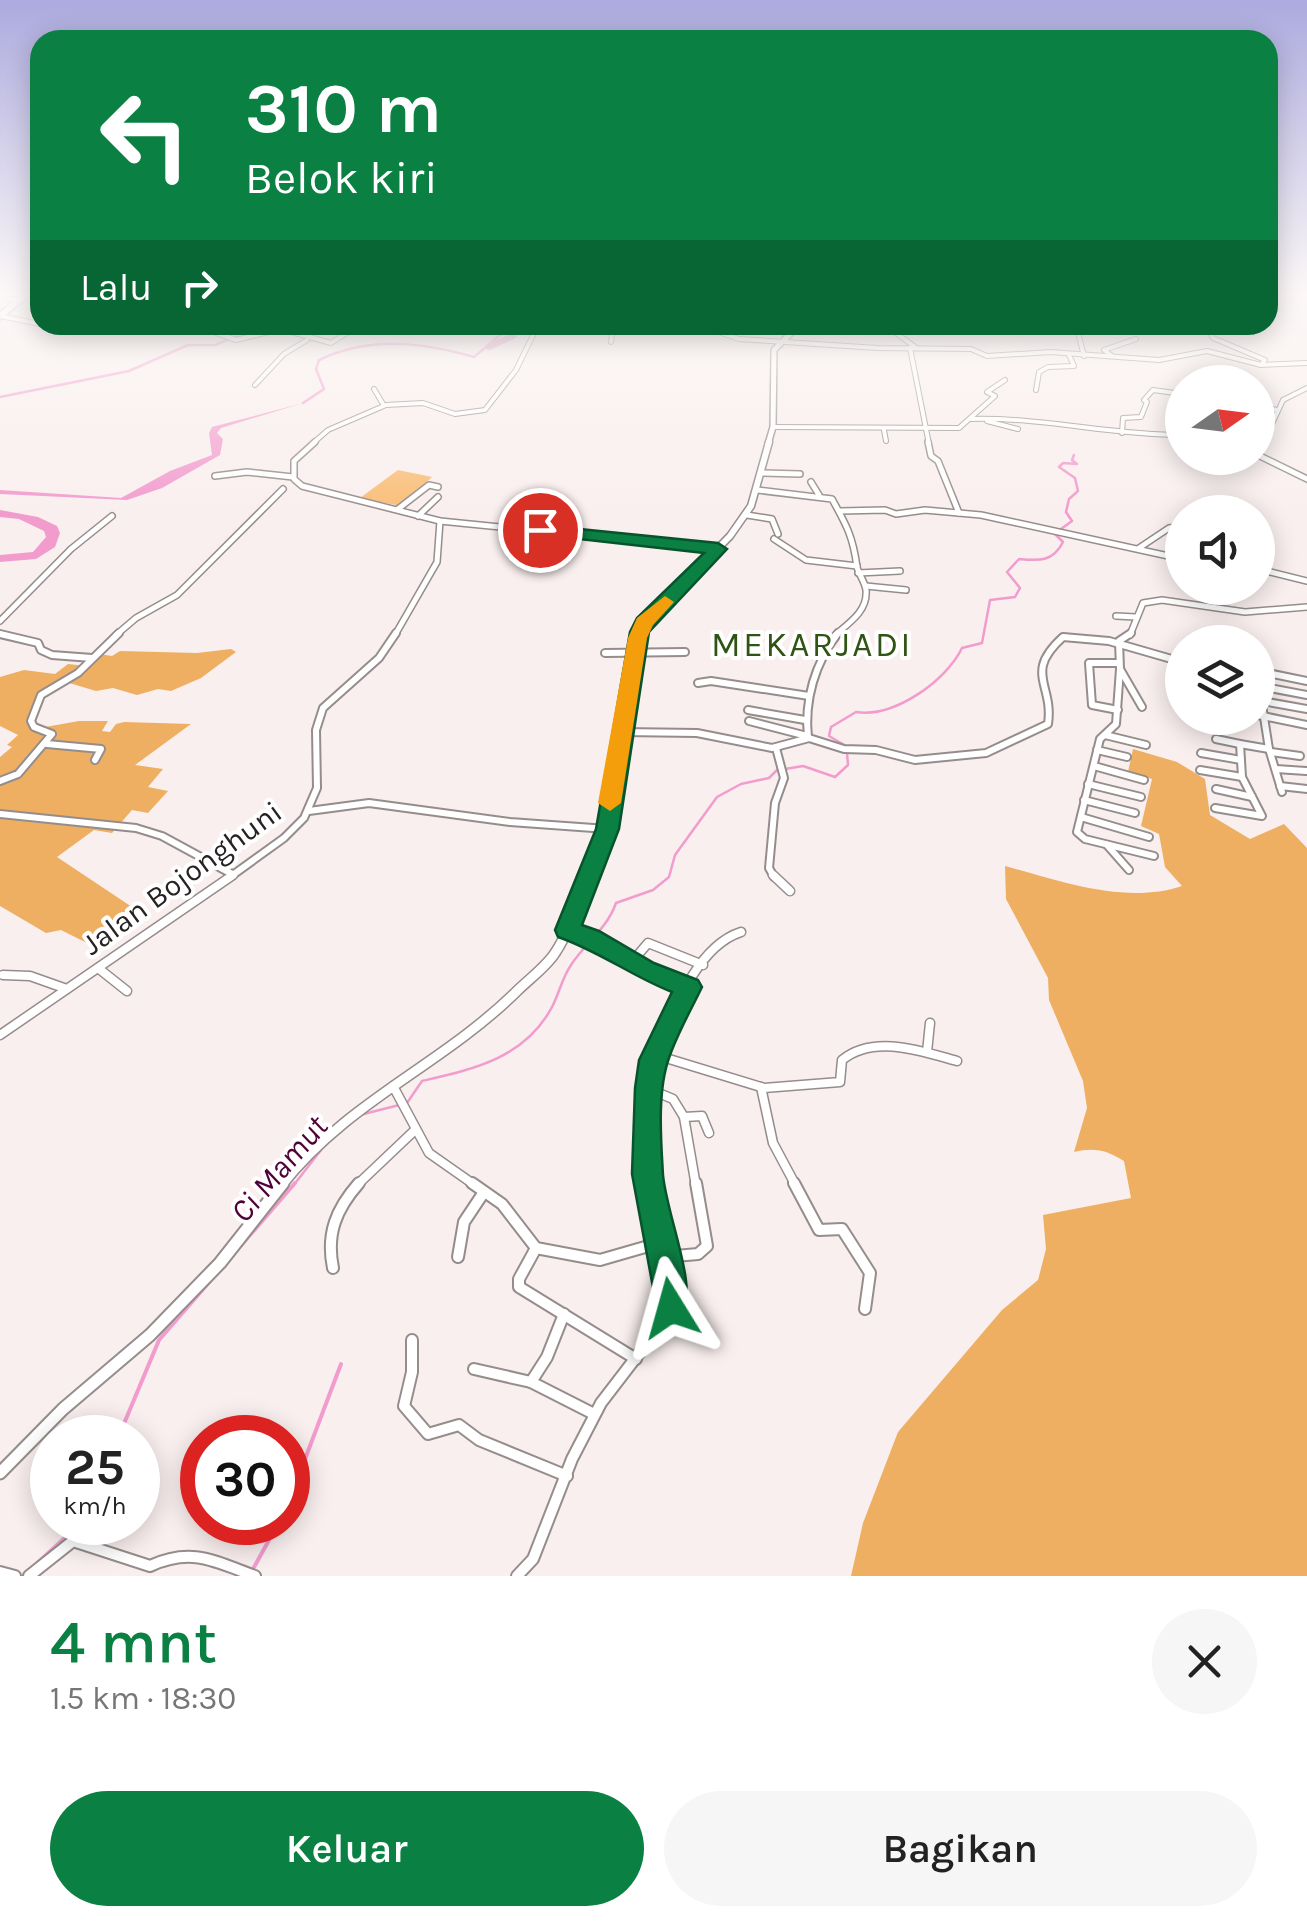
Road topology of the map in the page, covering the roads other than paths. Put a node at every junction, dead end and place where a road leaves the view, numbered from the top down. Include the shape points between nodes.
1 (272, 367) edge
2 (518, 367) edge
3 (774, 367) edge
4 (915, 367) edge
5 (1058, 367) edge
6 (989, 382) dead end
7 (255, 385) dead end
8 (1307, 388) edge
9 (374, 390) dead end
10 (1036, 390) dead end
11 (1165, 392) edge
12 (384, 405) junction
13 (1277, 410) joint
14 (1275, 415) edge
15 (970, 419) junction
16 (986, 420) junction
17 (773, 427) junction
18 (1018, 429) dead end
19 (884, 430) junction
20 (924, 430) junction
21 (1122, 432) junction
22 (1165, 434) edge
23 (886, 441) dead end
24 (1275, 463) edge
25 (763, 473) junction
26 (800, 474) dead end
27 (215, 476) dead end
28 (293, 478) junction
29 (1307, 479) edge
30 (811, 482) dead end
31 (438, 487) dead end
32 (283, 489) dead end
33 (757, 490) junction
34 (820, 496) junction
35 (438, 498) dead end
36 (398, 510) junction
37 (840, 511) junction
38 (959, 513) junction
39 (747, 515) junction
40 (112, 516) dead end
41 (418, 516) junction
42 (440, 521) junction
43 (1165, 531) edge
44 (718, 549) junction
45 (1138, 549) junction
46 (1165, 555) edge
47 (858, 570) junction
48 (900, 571) dead end
49 (1275, 574) edge
50 (1307, 582) edge
51 (866, 586) junction
52 (906, 590) dead end
53 (1307, 607) edge
54 (1116, 616) dead end
55 (1136, 617) junction
56 (0, 621) edge
57 (0, 634) edge
58 (1119, 641) junction
59 (635, 652) junction
60 (685, 652) dead end
61 (605, 653) dead end
62 (92, 658) junction
63 (1165, 658) edge
64 (1119, 666) junction
65 (1275, 674) edge
66 (1307, 681) edge
67 (698, 684) dead end
68 (1275, 687) edge
69 (1307, 694) edge
70 (808, 696) junction
71 (1120, 696) junction
72 (1138, 698) junction
73 (1275, 703) edge
74 (1142, 707) dead end
75 (1307, 709) edge
76 (748, 710) dead end
77 (1118, 710) junction
78 (1275, 718) edge
79 (805, 720) junction
80 (748, 722) dead end
81 (1307, 725) edge
82 (622, 732) junction
83 (1104, 734) junction
84 (1266, 735) edge
85 (808, 737) junction
86 (1216, 739) dead end
87 (45, 744) junction
88 (1240, 744) junction
89 (1146, 746) dead end
90 (776, 748) junction
91 (1097, 750) junction
92 (1270, 750) junction
93 (1201, 753) dead end
94 (1300, 756) dead end
95 (1127, 757) dead end
96 (94, 760) dead end
97 (1241, 760) junction
98 (1094, 766) junction
99 (1276, 769) junction
100 (782, 770) joint
101 (1200, 770) dead end
102 (1306, 772) edge
103 (1242, 777) junction
104 (1144, 780) dead end
105 (0, 781) edge
106 (1088, 784) junction
107 (1307, 788) edge
108 (1216, 789) dead end
109 (1141, 797) dead end
110 (1253, 797) junction
111 (1084, 800) junction
112 (1215, 808) dead end
113 (309, 811) junction
114 (0, 814) edge
115 (1135, 814) dead end
116 (1081, 817) junction
117 (608, 829) junction
118 (1149, 837) dead end
119 (1107, 844) junction
120 (1154, 856) dead end
121 (1129, 870) dead end
122 (232, 874) junction
123 (790, 891) dead end
124 (568, 930) junction
125 (741, 932) dead end
126 (631, 962) junction
127 (702, 965) junction
128 (98, 968) junction
129 (3, 975) dead end
130 (688, 987) junction
131 (67, 988) junction
132 (127, 991) dead end
133 (930, 1023) dead end
134 (0, 1035) edge
135 (927, 1052) junction
136 (656, 1054) junction
137 (958, 1061) dead end
138 (392, 1086) junction
139 (761, 1087) junction
140 (649, 1089) junction
141 (684, 1117) junction
142 (415, 1130) junction
143 (709, 1134) dead end
144 (484, 1192) junction
145 (659, 1243) junction
146 (536, 1248) junction
147 (458, 1257) dead end
148 (664, 1257) junction
149 (333, 1268) dead end
150 (865, 1309) dead end
151 (564, 1314) junction
152 (412, 1340) dead end
153 (636, 1359) junction
154 (474, 1368) dead end
155 (531, 1382) junction
156 (594, 1414) junction
157 (0, 1473) edge
158 (567, 1476) junction
159 (0, 1572) edge
160 (522, 1572) edge
161 (32, 1574) edge
162 (253, 1575) edge
163 (15, 1576) edge

1 - 7 street
2 - 12 street via 485,410 460,414 423,403
3 - 17 street
4 - 20 street
5 - 10 street via 1039,372
6 - 15 street via 1004,380
8 - 13 street
9 - 12 street
11 - 21 street via 1154,390 1144,400 1140,418 1123,418
12 - 28 street via 320,434 294,461
13 - 14 street
15 - 16 street
15 - 20 street via 959,428
16 - 18 street
16 - 21 street
17 - 19 street
17 - 25 street
19 - 20 street
19 - 23 street
20 - 38 street
21 - 22 street
24 - 29 street
25 - 26 street
25 - 33 street
27 - 28 street
28 - 36 street via 302,486
30 - 34 street
31 - 36 street via 429,485
32 - 62 street via 177,596 136,618
33 - 34 street
33 - 39 street
34 - 37 street
35 - 41 street
36 - 41 street
37 - 38 street
37 - 47 street via 855,538
38 - 45 street
39 - 44 street
39 - 47 street via 772,519 776,536 810,562
40 - 56 street
41 - 42 street
42 - 44 street
42 - 113 street, Jalan Bojonghuni via 439,554 428,582 379,658 322,708 318,788
43 - 45 street
44 - 59 street via 644,622
45 - 46 street
47 - 48 street
47 - 51 street
49 - 50 street
51 - 52 street
51 - 70 street via 865,604 826,648
53 - 55 street via 1240,612 1154,599
54 - 55 street
55 - 58 street via 1130,635
57 - 62 street via 38,644 52,656
58 - 63 street
58 - 64 street
58 - 85 street via 1072,636 1056,642 1040,676 1050,720 1006,745 922,760
59 - 60 street
59 - 61 street
59 - 82 street
62 - 87 street via 38,699 31,721 52,734
64 - 71 street
64 - 72 street
64 - 77 street via 1089,663 1093,706
65 - 66 street
67 - 70 street
68 - 69 street
70 - 79 street
71 - 72 street
71 - 77 street
72 - 74 street
73 - 75 street
76 - 79 street
77 - 83 street via 1116,724
78 - 81 street
79 - 85 street
80 - 85 street
82 - 90 street via 697,733
82 - 117 street
83 - 89 street
83 - 91 street
84 - 92 street
85 - 90 street
86 - 88 street
87 - 96 street via 100,748
87 - 105 street via 18,774
88 - 92 street
88 - 97 street
90 - 100 street
91 - 95 street
91 - 98 street
92 - 94 street
92 - 99 street
93 - 97 street
97 - 103 street
98 - 104 street
98 - 106 street
99 - 102 street
99 - 107 street via 1281,789
100 - 123 street via 769,868
101 - 103 street
103 - 110 street
106 - 109 street
106 - 111 street
108 - 110 street
110 - 112 street via 1262,816
111 - 115 street
111 - 116 street
113 - 117 street via 394,804
113 - 122 street, Jalan Bojonghuni via 284,838
114 - 122 street via 136,828
116 - 118 street
116 - 119 street via 1078,834
117 - 124 street
119 - 120 street
119 - 121 street
122 - 128 street, Jalan Bojonghuni
124 - 126 street
124 - 138 street via 544,967 499,1009
125 - 127 street via 724,935
126 - 127 street via 648,943
126 - 130 street
127 - 130 street
128 - 131 street, Jalan Bojonghuni
128 - 132 street
129 - 131 street
130 - 136 street
131 - 134 street, Jalan Bojonghuni
133 - 135 street
135 - 137 street
135 - 139 street via 872,1047 840,1062 840,1082
136 - 139 street
136 - 140 street
138 - 142 street
138 - 157 street via 310,1148 220,1263
139 - 150 street via 777,1154 819,1230 842,1229 870,1274
140 - 141 street via 673,1099
140 - 145 street via 648,1174
141 - 143 street via 702,1116
141 - 148 street via 707,1246 698,1254
142 - 144 street via 429,1153
142 - 149 street via 370,1169 331,1223
144 - 146 street via 513,1214
144 - 147 street via 466,1216
145 - 146 street via 600,1260
145 - 148 street
146 - 151 street via 518,1285
148 - 153 street via 671,1308
151 - 153 street
151 - 155 street
152 - 158 street via 404,1406 428,1434 459,1426
153 - 156 street
154 - 155 street
155 - 156 street
156 - 158 street
158 - 160 street
159 - 163 street
161 - 162 street via 73,1541 150,1566 174,1555 196,1555

